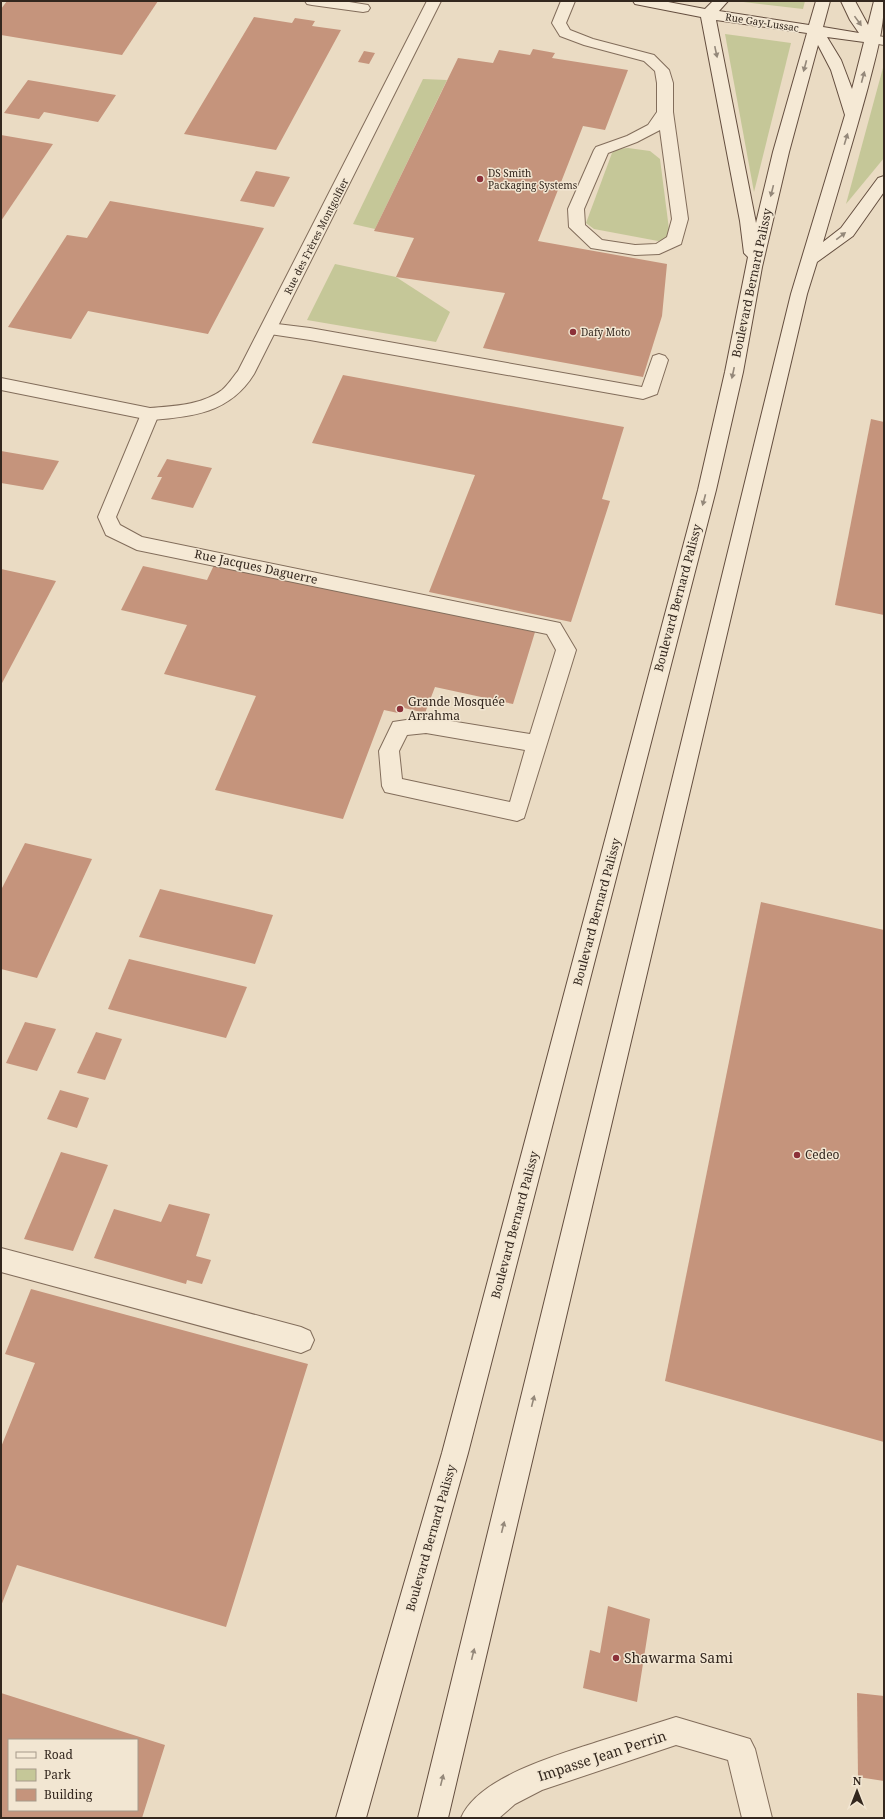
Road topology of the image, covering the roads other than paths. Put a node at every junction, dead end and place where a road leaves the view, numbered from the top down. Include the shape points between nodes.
1 (312, 1) edge
2 (434, 1) edge
3 (568, 1) edge
4 (640, 1) edge
5 (722, 1) edge
6 (823, 1) edge
7 (848, 1) edge
8 (881, 1) edge
9 (363, 8) dead end
10 (708, 14) junction
11 (815, 30) junction
12 (878, 40) edge
13 (665, 112) junction
14 (853, 115) junction
15 (884, 181) edge
16 (809, 260) junction
17 (754, 266) junction
18 (269, 329) junction
19 (660, 360) dead end
20 (1, 384) edge
21 (150, 414) junction
22 (538, 744) junction
23 (1, 1260) edge
24 (301, 1340) dead end
25 (351, 1818) edge
26 (433, 1818) edge
27 (476, 1818) edge
28 (757, 1818) edge

1 - 9 main road
2 - 18 main road, Rue des Frères Montgolfier
3 - 13 main road via 559,24 565,33 649,58 662,70 665,83
4 - 10 main road, Rue Gay-Lussac
5 - 10 main road
6 - 11 main road, Boulevard Bernard Palissy
7 -> 12 main road via 857,20
8 - 12 main road
10 - 11 main road, Rue Gay-Lussac
10 -> 17 main road via 748,221
11 - 12 main road, Rue Gay-Lussac
11 - 14 main road via 835,59
11 -> 17 main road, Boulevard Bernard Palissy
14 -> 12 main road
13 - 13 main road via 680,219 675,240 659,249 635,250 597,244 577,227 576,209 602,150 653,128
16 -> 14 main road
16 -> 15 main road via 847,232
26 -> 16 main road
17 -> 25 main road, Boulevard Bernard Palissy via 734,372 695,536 455,1454
18 - 19 main road via 644,393 651,390
18 - 21 main road, Rue des Frères Montgolfier via 246,374 228,394 205,406
20 - 21 main road
21 - 22 main road, Rue Jacques Daguerre via 107,517 113,530 137,543 553,628 566,650
22 - 22 main road, Rue Jacques Daguerre via 517,812 392,786 389,751 400,728 426,725
23 - 24 main road
27 - 28 main road, Impasse Jean Perrin via 504,1794 536,1777 676,1731 740,1749

